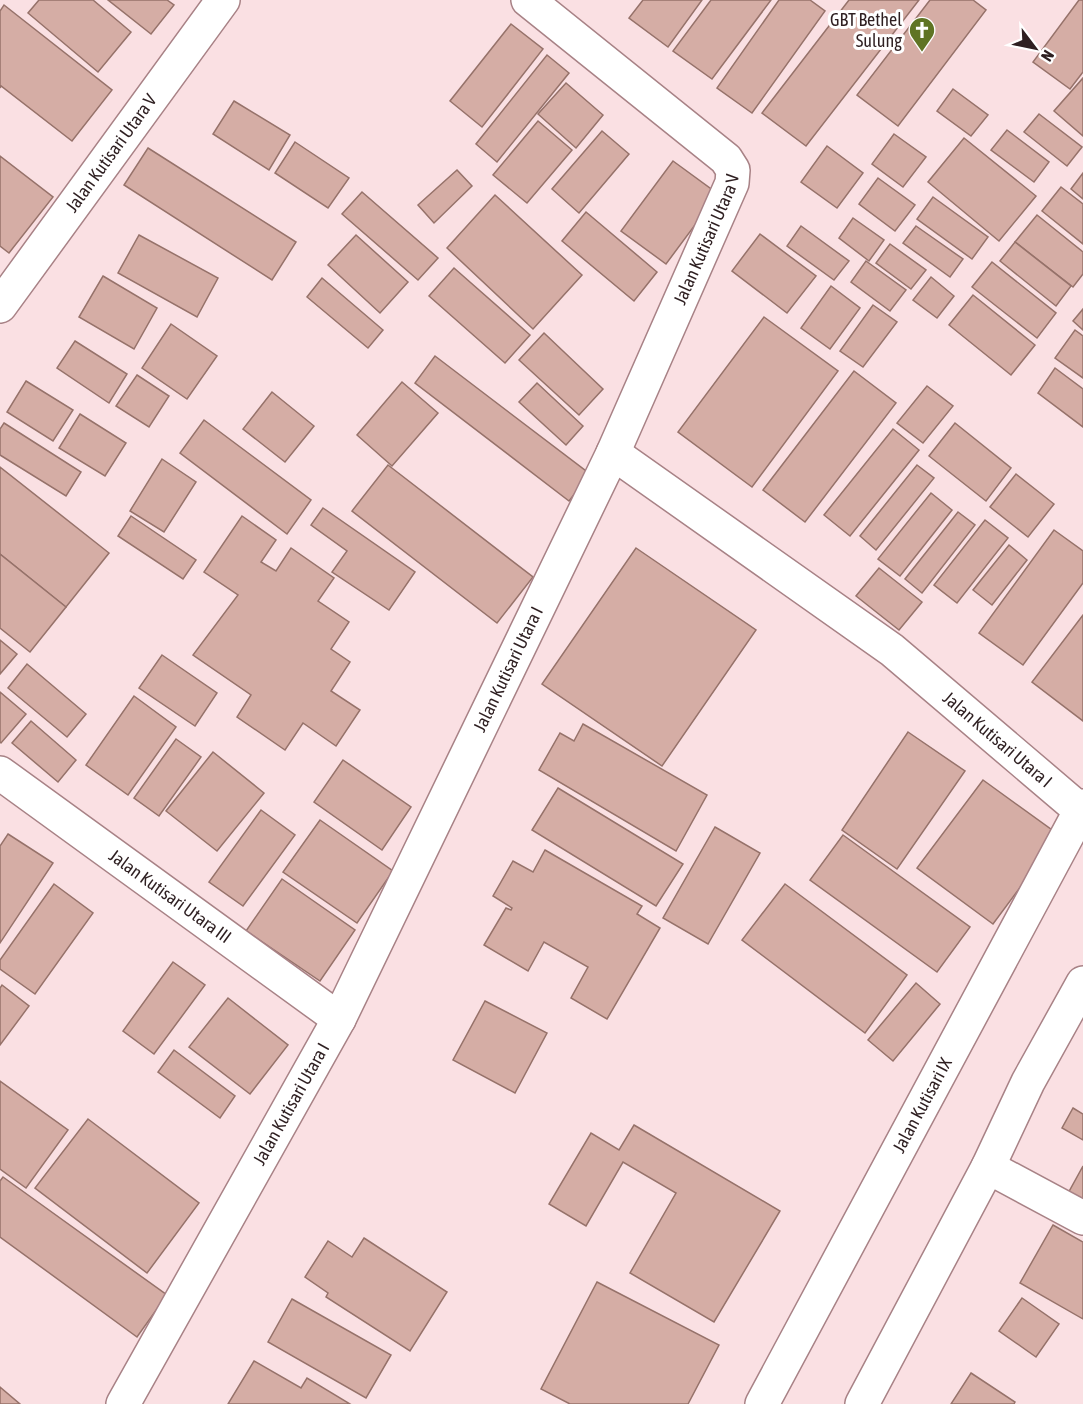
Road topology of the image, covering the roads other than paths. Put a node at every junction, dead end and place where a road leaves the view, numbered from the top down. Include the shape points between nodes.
1 (223, 0) edge
2 (528, 0) edge
3 (0, 306) edge
4 (613, 453) junction
5 (0, 773) edge
6 (1082, 808) edge
7 (1083, 983) edge
8 (339, 1019) junction
9 (988, 1167) junction
10 (1083, 1218) edge
11 (123, 1404) edge
12 (762, 1404) edge
13 (862, 1404) edge

1 - 3 street, Jalan Kutisari Utara V
2 - 4 street, Jalan Kutisari Utara V via 726,159 733,170 732,183
4 - 6 street, Jalan Kutisari Utara I via 892,650
4 - 8 street, Jalan Kutisari Utara I
5 - 8 street, Jalan Kutisari Utara III
6 - 12 street, Jalan Kutisari IX
7 - 9 street via 1028,1082
8 - 11 street, Jalan Kutisari Utara I
9 - 10 street
9 - 13 street

